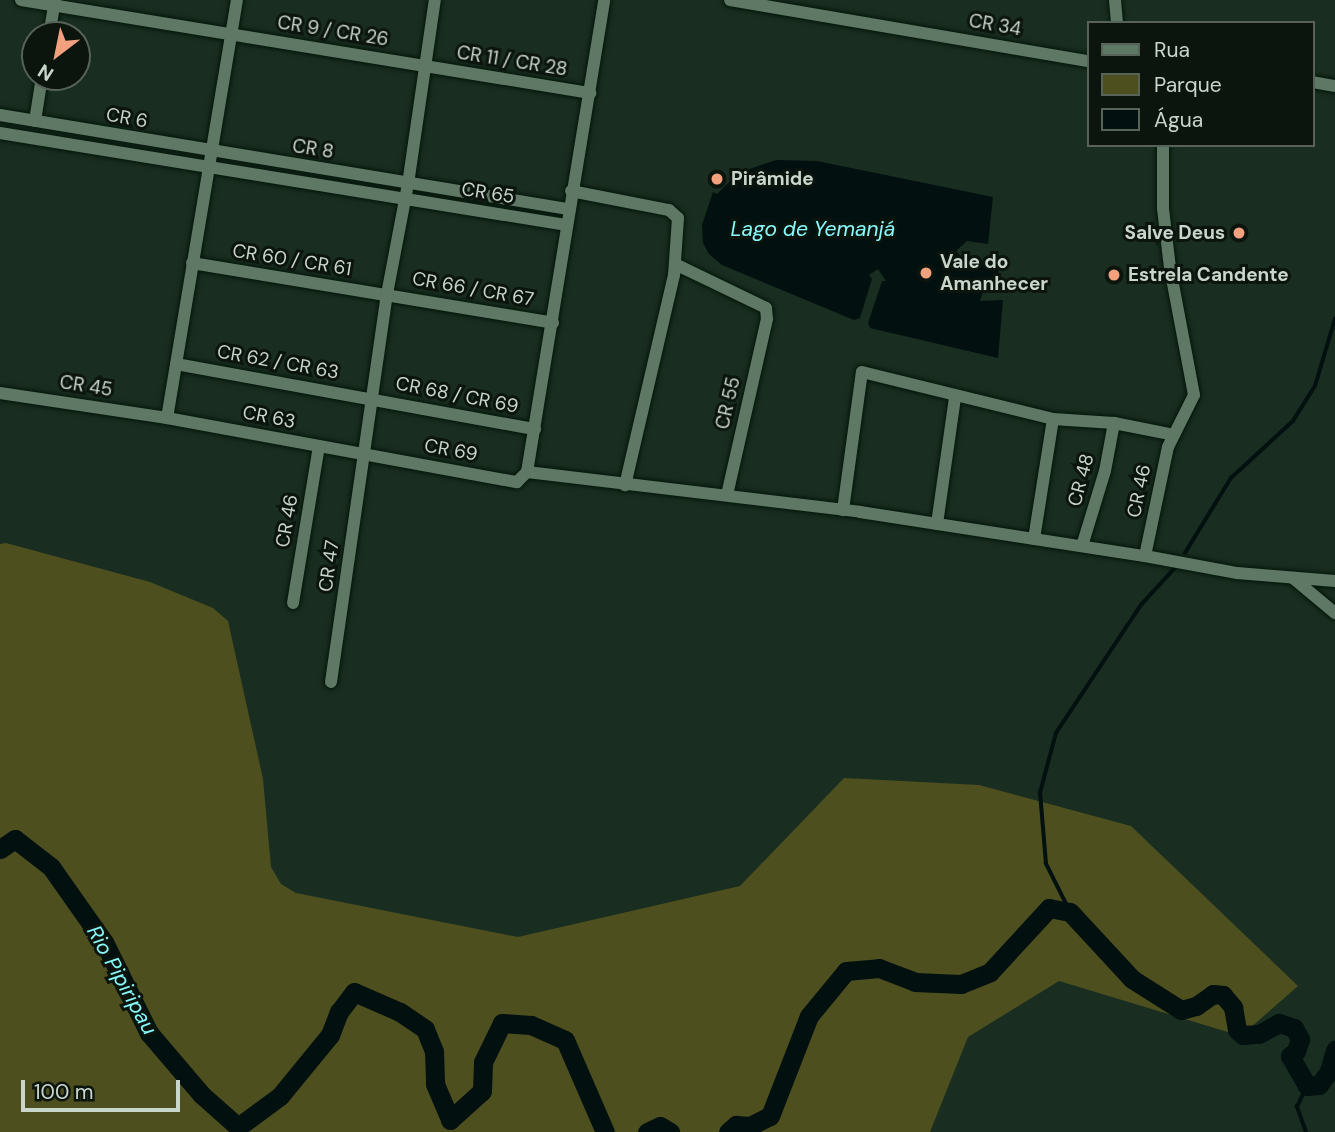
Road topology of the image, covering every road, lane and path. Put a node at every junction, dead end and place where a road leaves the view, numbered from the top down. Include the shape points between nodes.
1 (21, 0) edge
2 (237, 0) edge
3 (435, 0) edge
4 (604, 0) edge
5 (730, 0) edge
6 (1115, 0) edge
7 (55, 3) edge
8 (52, 21) edge
9 (1117, 21) edge
10 (233, 34) junction
11 (1086, 61) edge
12 (427, 66) junction
13 (1314, 82) edge
14 (1335, 86) edge
15 (40, 91) edge
16 (590, 93) junction
17 (0, 116) edge
18 (35, 121) junction
19 (0, 133) edge
20 (1163, 147) edge
21 (212, 152) junction
22 (209, 167) junction
23 (408, 184) junction
24 (571, 191) junction
25 (403, 199) junction
26 (568, 209) junction
27 (566, 225) junction
28 (192, 263) junction
29 (675, 264) junction
30 (387, 294) junction
31 (553, 323) junction
32 (176, 364) junction
33 (0, 393) edge
34 (955, 397) junction
35 (373, 398) junction
36 (167, 418) junction
37 (1053, 419) junction
38 (1114, 423) junction
39 (535, 429) junction
40 (1174, 435) junction
41 (319, 446) junction
42 (364, 455) junction
43 (527, 472) junction
44 (625, 485) junction
45 (727, 495) junction
46 (844, 510) junction
47 (937, 524) junction
48 (1034, 539) junction
49 (1082, 546) junction
50 (1144, 556) junction
51 (1293, 578) junction
52 (1335, 581) edge
53 (293, 603) dead end
54 (1335, 613) edge
55 (331, 682) dead end

1 - 7 street, CR 9 / CR 26
2 - 10 street
3 - 12 street, CR 47
4 - 16 street
5 - 11 street, CR 34
6 - 9 street
7 - 8 street
7 - 10 street, CR 9 / CR 26
10 - 12 street, CR 9 / CR 26
10 - 21 street
12 - 16 street, CR 11 / CR 28
12 - 23 street, CR 47
13 - 14 street
15 - 18 street
16 - 24 street
17 - 18 street, CR 6
18 - 21 street, CR 6
19 - 22 street, CR 65
20 - 40 street, CR 46 via 1163,208 1170,268 1194,395
21 - 22 street
21 - 23 street, CR 8
22 - 25 street, CR 65
22 - 28 street
23 - 25 street, CR 47
23 - 26 street, CR 8
24 - 26 street
24 - 29 street via 675,214
25 - 27 street, CR 65
25 - 30 street, CR 47
26 - 27 street
27 - 31 street
28 - 30 street, CR 60 / CR 61
28 - 32 street
29 - 44 street
29 - 45 street, CR 55 via 766,308
30 - 31 street, CR 66 / CR 67
30 - 35 street, CR 47
31 - 39 street
32 - 35 street, CR 62 / CR 63
32 - 36 street
33 - 36 street, CR 45
34 - 37 street
34 - 46 street via 862,372
34 - 47 street
35 - 39 street, CR 68 / CR 69
35 - 42 street, CR 47
36 - 41 street, CR 63
37 - 38 street
37 - 48 street
38 - 40 street
38 - 49 street, CR 48
39 - 43 street
40 - 50 street, CR 46
41 - 42 street, CR 63
41 - 53 street, CR 46
42 - 43 street, CR 69 via 517,482
42 - 55 street, CR 47
43 - 44 street
44 - 45 street
45 - 46 street
46 - 47 street
47 - 48 street
48 - 49 street
49 - 50 street
50 - 51 street
51 - 52 street
51 - 54 street

